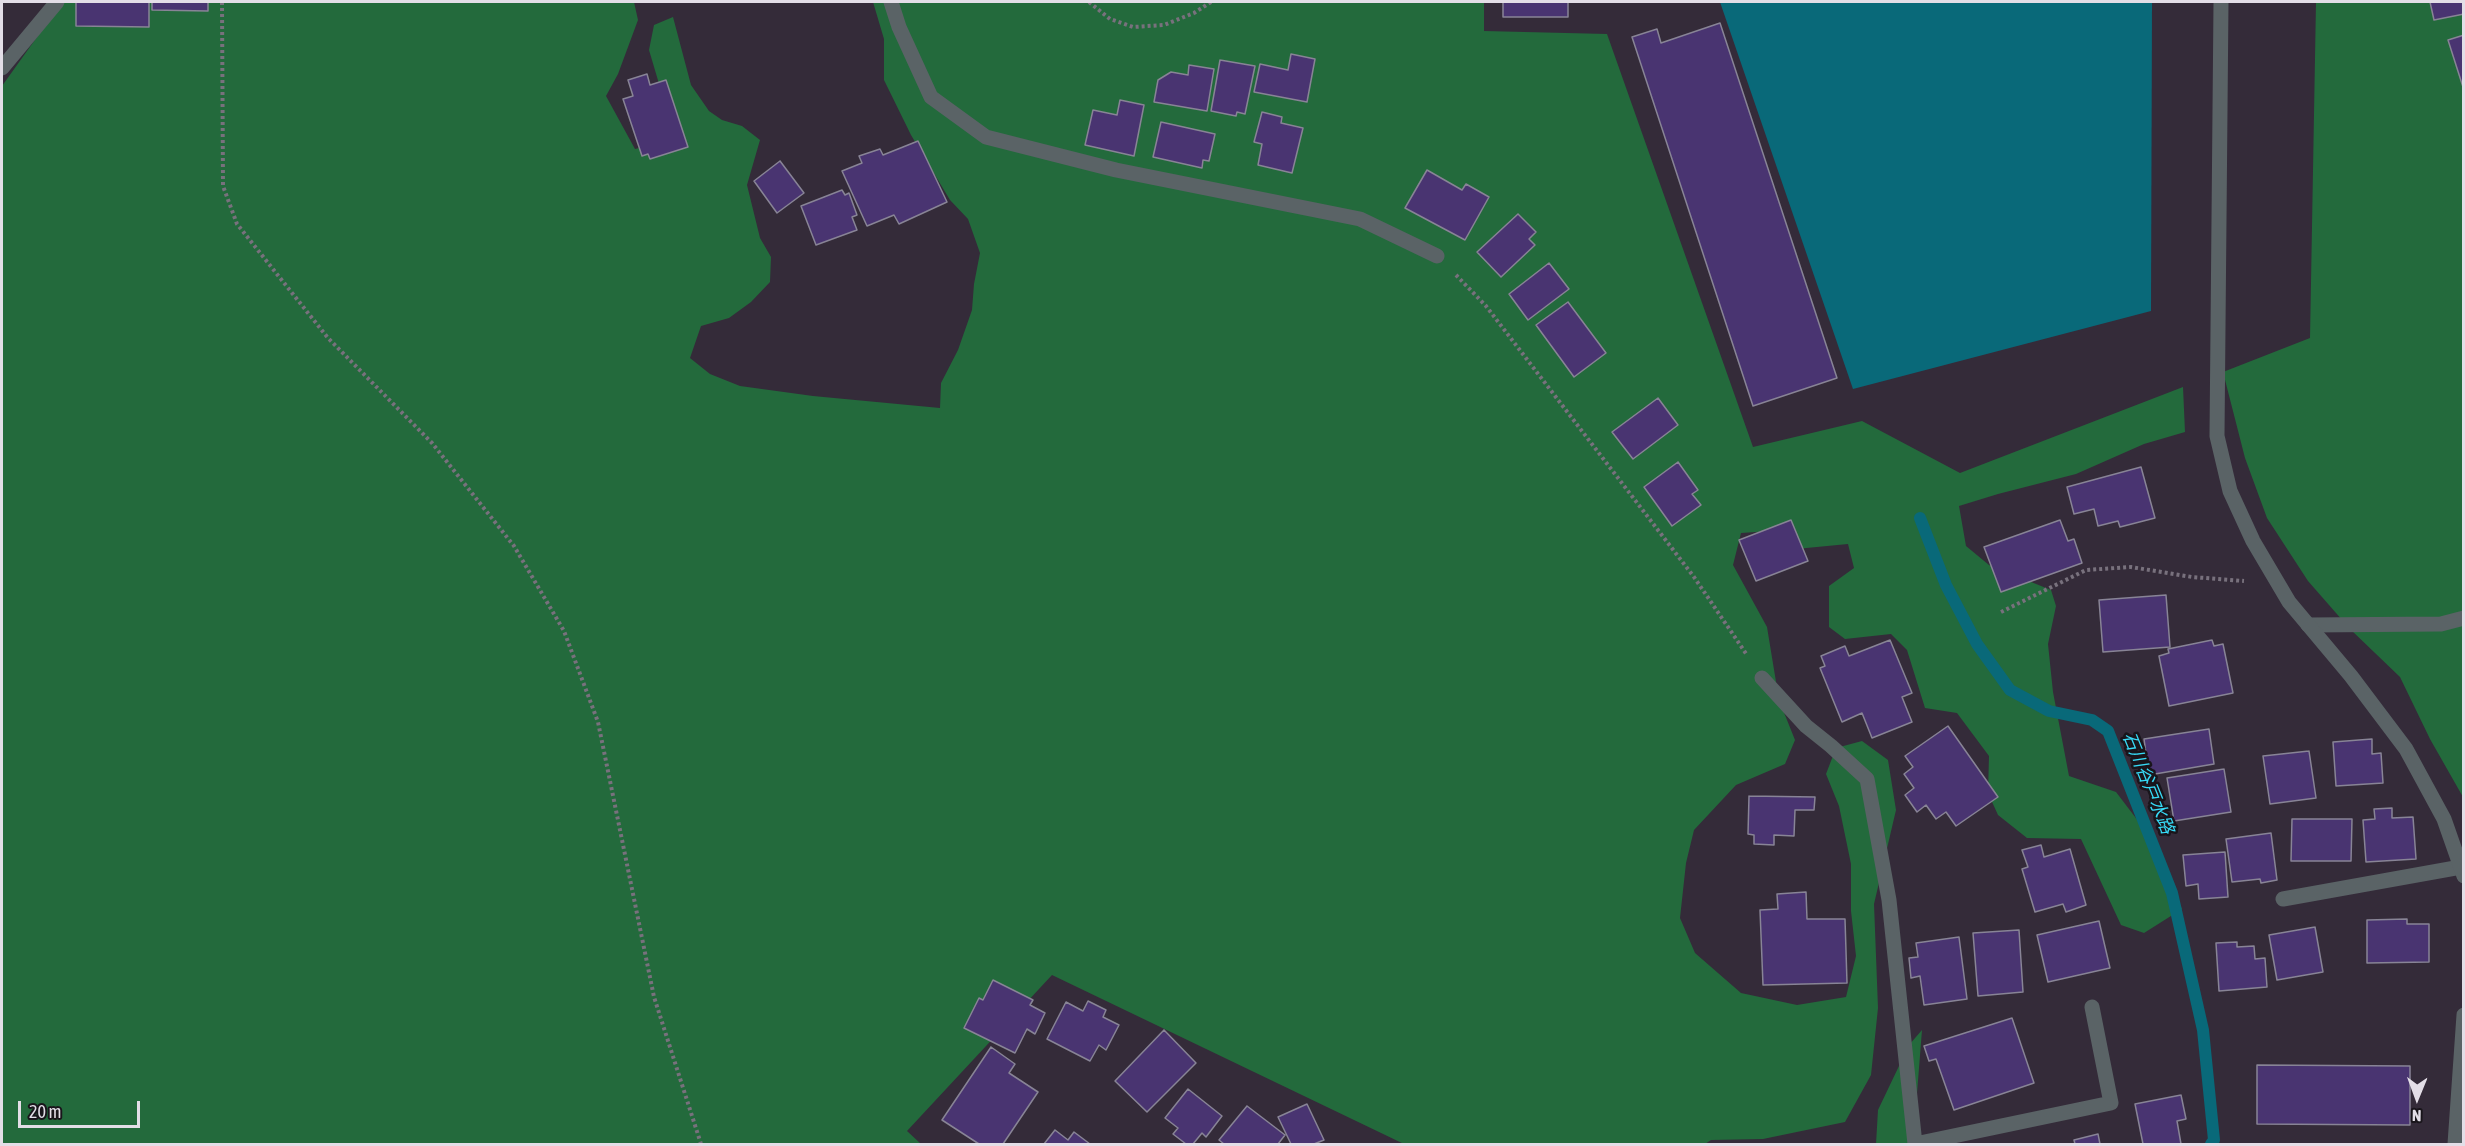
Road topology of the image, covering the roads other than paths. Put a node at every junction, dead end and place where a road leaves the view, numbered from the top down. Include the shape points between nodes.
1 (57, 2) edge
2 (891, 2) edge
3 (2221, 2) edge
4 (2, 68) edge
5 (1437, 256) road end
6 (2463, 618) edge
7 (2308, 625) junction
8 (1762, 678) road end
9 (2462, 872) edge
10 (2283, 899) dead end
11 (2092, 1007) dead end
12 (2463, 1016) edge
13 (2455, 1144) edge

1 - 4 street
2 - 5 street via 931,97 986,137 1116,170 1360,219
3 - 7 street via 2217,436 2230,491 2253,541 2289,602
6 - 7 street via 2441,624
7 - 9 street via 2406,749 2444,819
8 - 11 street via 1806,726 1867,779 1889,900 1915,1144 2111,1104
9 - 10 street
12 - 13 street

